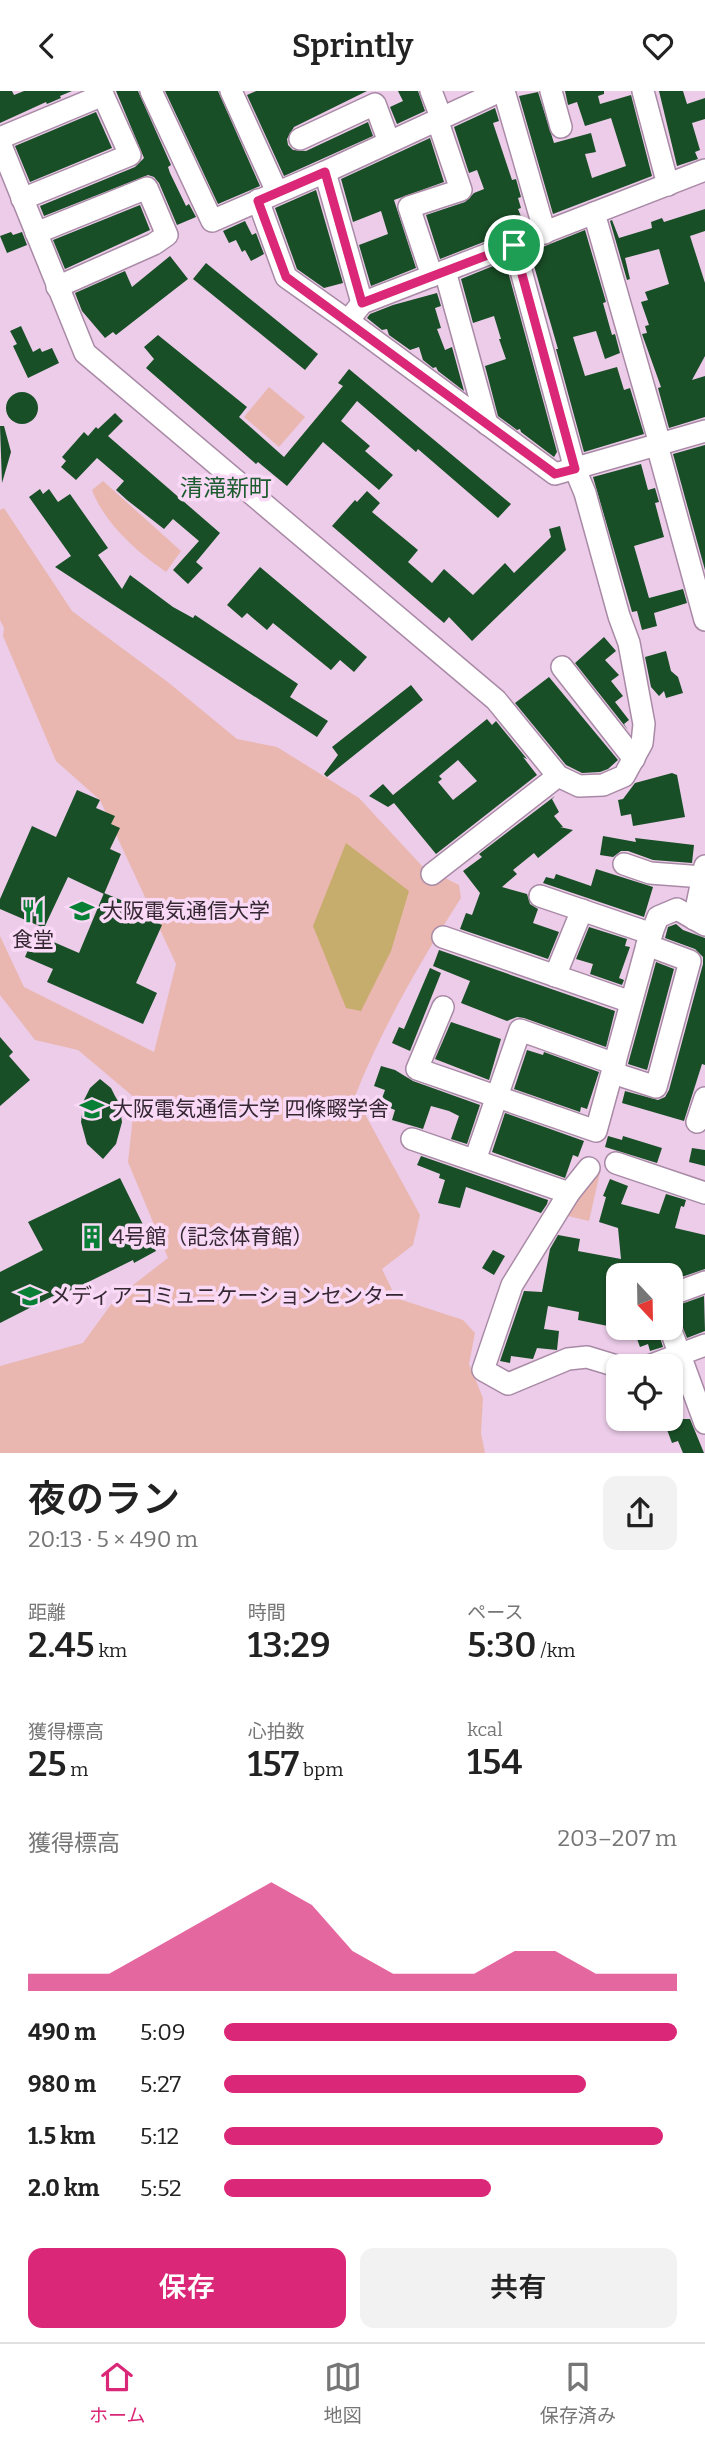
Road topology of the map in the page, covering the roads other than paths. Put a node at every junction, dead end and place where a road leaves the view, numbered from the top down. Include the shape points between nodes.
1 (151, 91) edge
2 (231, 91) edge
3 (431, 91) edge
4 (502, 91) edge
5 (551, 91) edge
6 (643, 91) edge
7 (439, 118) junction
8 (561, 127) dead end
9 (300, 139) dead end
10 (0, 141) edge
11 (389, 142) junction
12 (325, 172) junction
13 (704, 175) edge
14 (668, 185) junction
15 (268, 196) junction
16 (22, 199) junction
17 (594, 213) junction
18 (36, 233) junction
19 (545, 233) junction
20 (514, 245) junction
21 (438, 274) junction
22 (57, 287) junction
23 (362, 303) junction
24 (348, 321) junction
25 (486, 424) junction
26 (705, 431) edge
27 (659, 444) junction
28 (575, 469) junction
29 (705, 620) edge
30 (562, 667) dead end
31 (634, 759) junction
32 (558, 776) junction
33 (624, 864) dead end
34 (704, 871) edge
35 (432, 874) dead end
36 (540, 896) dead end
37 (582, 910) junction
38 (700, 922) edge
39 (443, 937) dead end
40 (649, 939) junction
41 (555, 976) junction
42 (631, 1002) junction
43 (443, 1007) dead end
44 (614, 1069) junction
45 (496, 1096) junction
46 (705, 1098) edge
47 (697, 1122) dead end
48 (412, 1139) dead end
49 (475, 1160) junction
50 (616, 1163) dead end
51 (589, 1168) dead end
52 (569, 1193) junction
53 (705, 1193) edge
54 (705, 1282) edge
55 (683, 1290) edge
56 (674, 1341) edge
57 (705, 1345) edge
58 (679, 1354) joint
59 (606, 1363) edge
60 (683, 1365) edge
61 (705, 1423) edge

1 - 15 street via 212,221
2 - 15 street
3 - 7 street
4 - 7 street
4 - 19 street
5 - 8 street
6 - 14 street
7 - 11 street
7 - 21 street via 461,190 409,207
9 - 11 street via 375,104
10 - 16 street
10 - 16 street via 103,95 130,155
11 - 12 street
12 - 15 street
12 - 23 street
13 - 14 street
14 - 17 street
15 - 24 street via 286,277
16 - 18 street
17 - 19 street
17 - 27 street
18 - 22 street
18 - 22 street via 147,188 167,235
19 - 20 street
20 - 21 street
20 - 28 street
21 - 23 street
21 - 25 street
22 - 32 street via 85,353 496,700
23 - 24 street
24 - 25 street
25 - 28 street via 555,474
26 - 27 street
27 - 28 street
27 - 29 street
28 - 31 street via 629,643 644,724
30 - 31 street
31 - 32 street via 624,776 603,785 579,786
32 - 35 street
33 - 34 street via 650,873
34 - 38 street
36 - 37 street
37 - 40 street
37 - 41 street
38 - 40 street via 677,909 658,917
39 - 41 street
40 - 42 street
40 - 44 street via 691,961 656,1087
41 - 42 street
42 - 44 street
43 - 45 street via 417,1069
44 - 45 street via 596,1131
44 - 45 street via 520,1030
45 - 49 street
46 - 47 street
48 - 49 street
49 - 52 street
50 - 53 street
51 - 52 street
52 - 59 street via 512,1285 483,1370 508,1384 568,1359 587,1357
54 - 55 street
56 - 58 street
57 - 58 street
60 - 61 street

